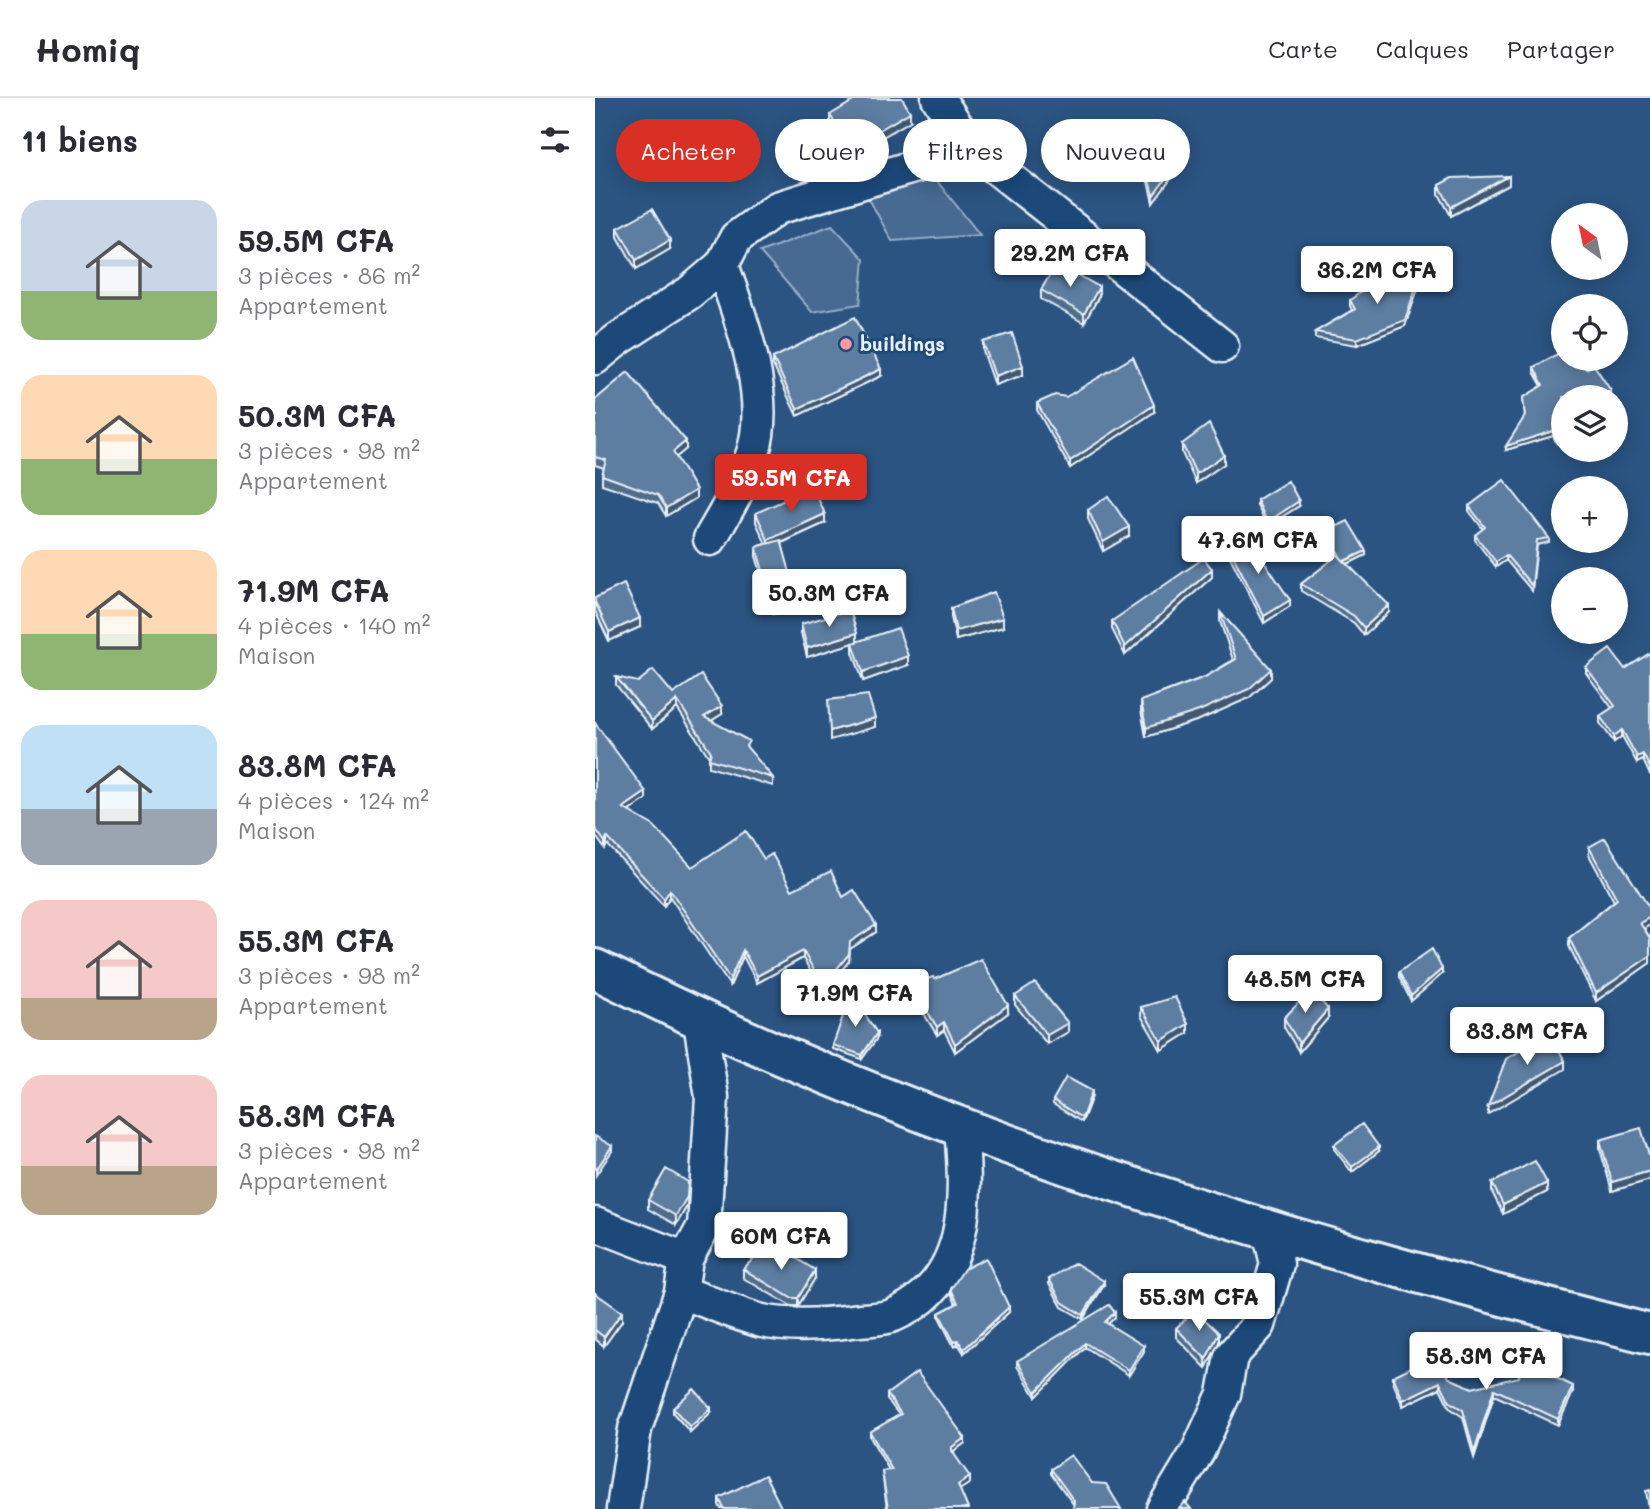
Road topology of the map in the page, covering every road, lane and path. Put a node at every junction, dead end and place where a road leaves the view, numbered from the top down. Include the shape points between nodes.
1 (939, 98) edge
2 (953, 119) edge
3 (903, 170) edge
4 (1014, 182) edge
5 (722, 265) junction
6 (1222, 345) dead end
7 (595, 358) edge
8 (710, 539) dead end
9 (595, 969) edge
10 (700, 1021) junction
11 (961, 1129) junction
12 (595, 1224) edge
13 (1269, 1230) junction
14 (686, 1259) junction
15 (681, 1292) junction
16 (1650, 1334) edge
17 (622, 1509) edge
18 (1163, 1509) edge

1 - 2 street
3 - 5 street via 777,208 736,238
4 - 6 street
5 - 7 street
5 - 8 street via 747,335 759,411 754,451
9 - 10 main road
10 - 11 main road
10 - 14 street via 712,1097 710,1156 704,1226
11 - 13 main road
11 - 15 street via 966,1192 960,1233 948,1267 923,1297 893,1316 814,1326 761,1321
12 - 14 street
13 - 16 main road
13 - 18 street via 1277,1264 1259,1325 1231,1356 1224,1394 1198,1451
14 - 15 street
15 - 17 street via 635,1429

